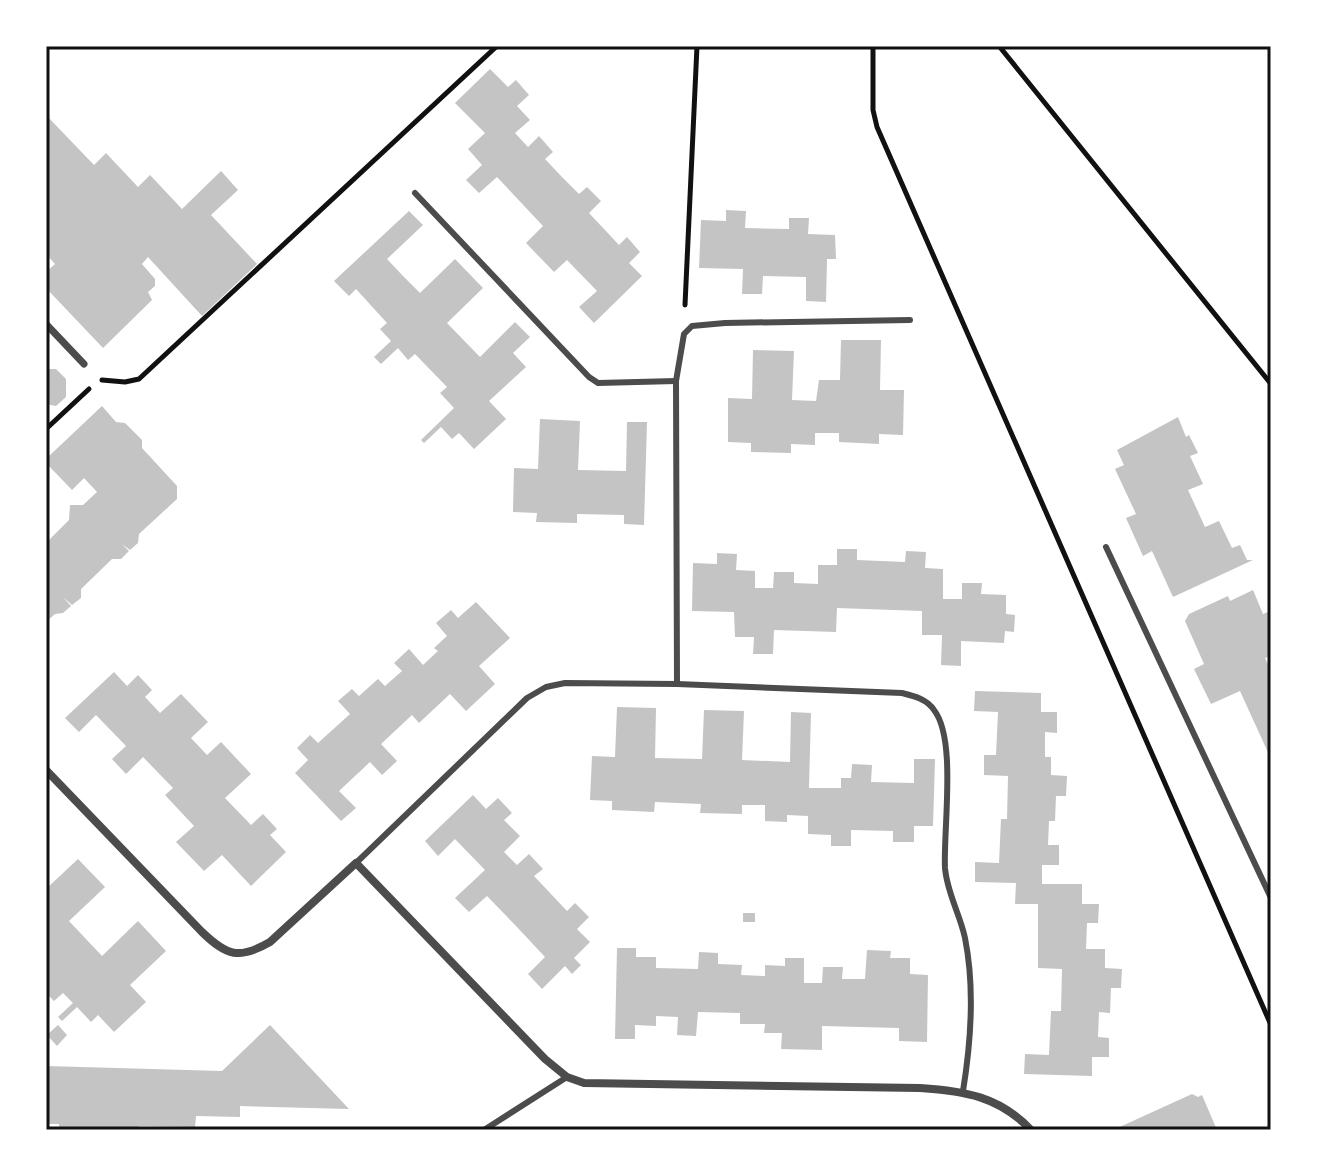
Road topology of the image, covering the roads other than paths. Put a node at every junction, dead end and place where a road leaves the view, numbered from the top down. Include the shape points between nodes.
1 (415, 193) dead end
2 (910, 320) dead end
3 (46, 324) edge
4 (84, 364) road end
5 (676, 381) junction
6 (1106, 547) dead end
7 (677, 684) junction
8 (46, 770) edge
9 (356, 863) junction
10 (1271, 898) edge
11 (567, 1077) junction
12 (963, 1091) junction
13 (484, 1130) edge
14 (1031, 1130) edge

1 - 5 lane via 589,377 598,383
2 - 5 lane via 692,326 684,334
3 - 4 street
5 - 7 lane
6 - 10 lane
7 - 9 lane via 546,687 527,698
7 - 12 lane via 902,693 935,710 947,767 945,869 970,967
8 - 9 street via 215,945 229,953 253,952 270,942
9 - 11 street
11 - 12 street via 584,1083
11 - 13 lane
12 - 14 street via 1002,1108

